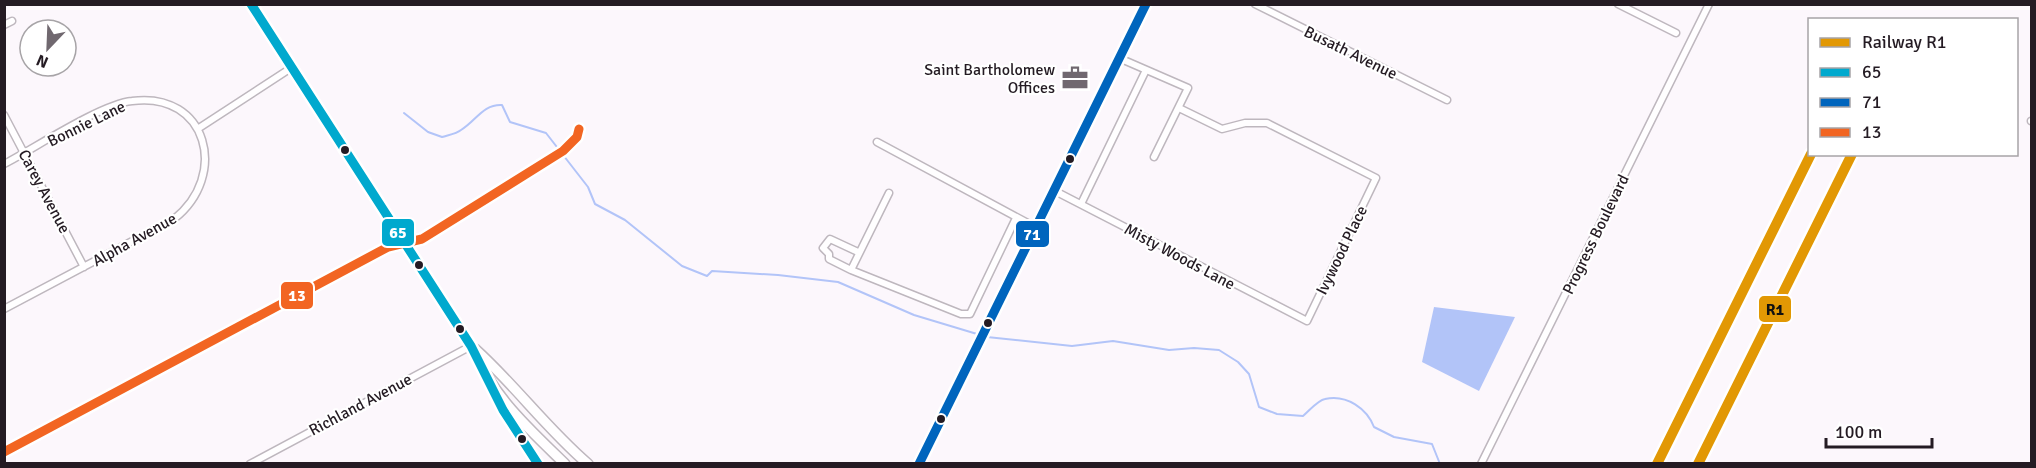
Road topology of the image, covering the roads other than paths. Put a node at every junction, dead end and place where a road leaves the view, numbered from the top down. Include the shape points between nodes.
1 (251, 4) edge
2 (1146, 4) edge
3 (1255, 4) edge
4 (1618, 4) edge
5 (1709, 4) edge
6 (12, 21) dead end
7 (4, 25) edge
8 (1676, 33) dead end
9 (1119, 58) junction
10 (291, 68) junction
11 (1146, 70) junction
12 (1447, 100) dead end
13 (1179, 108) junction
14 (4, 115) edge
15 (199, 128) junction
16 (579, 129) dead end
17 (877, 142) dead end
18 (25, 153) junction
19 (1154, 157) dead end
20 (4, 164) edge
21 (1053, 190) junction
22 (889, 192) dead end
23 (1081, 204) junction
24 (1016, 218) junction
25 (1035, 227) junction
26 (405, 242) junction
27 (858, 252) junction
28 (84, 267) junction
29 (851, 270) junction
30 (4, 309) edge
31 (1307, 321) joint
32 (471, 346) junction
33 (500, 371) junction
34 (488, 381) junction
35 (500, 398) junction
36 (4, 452) edge
37 (250, 464) edge
38 (538, 464) edge
39 (565, 464) edge
40 (588, 464) edge
41 (919, 464) edge
42 (1481, 464) edge

1 - 10 main road
2 - 9 street
3 - 12 street, Busath Avenue
4 - 8 street
5 - 42 street, Progress Boulevard
6 - 7 street
9 - 11 street
9 - 21 street
10 - 15 street
10 - 26 main road
11 - 13 street via 1188,88
11 - 23 street
13 - 19 street
13 - 31 street, Ivywood Place via 1222,129 1267,123 1376,178
14 - 18 street, Carey Avenue
15 - 18 street, Bonnie Lane via 184,113 166,105 134,100 105,110
15 - 28 street, Alpha Avenue via 204,145 204,171 192,202 174,219
16 - 26 street via 577,137 550,160 422,239
17 - 24 street
18 - 20 street, Bonnie Lane
18 - 28 street, Carey Avenue
21 - 23 street, Misty Woods Lane
21 - 25 street
22 - 27 street
23 - 31 street, Misty Woods Lane
24 - 25 street
24 - 29 street via 970,314 961,314
25 - 41 street
26 - 32 main road
26 - 36 street via 388,247
27 - 29 street
27 - 29 street via 830,239 823,248 829,259
28 - 30 street, Alpha Avenue
32 - 33 main road
32 - 34 main road
32 - 37 street, Richland Avenue
33 - 34 main road
33 - 40 main road via 550,429
34 - 35 main road
35 - 38 main road
35 - 39 main road

